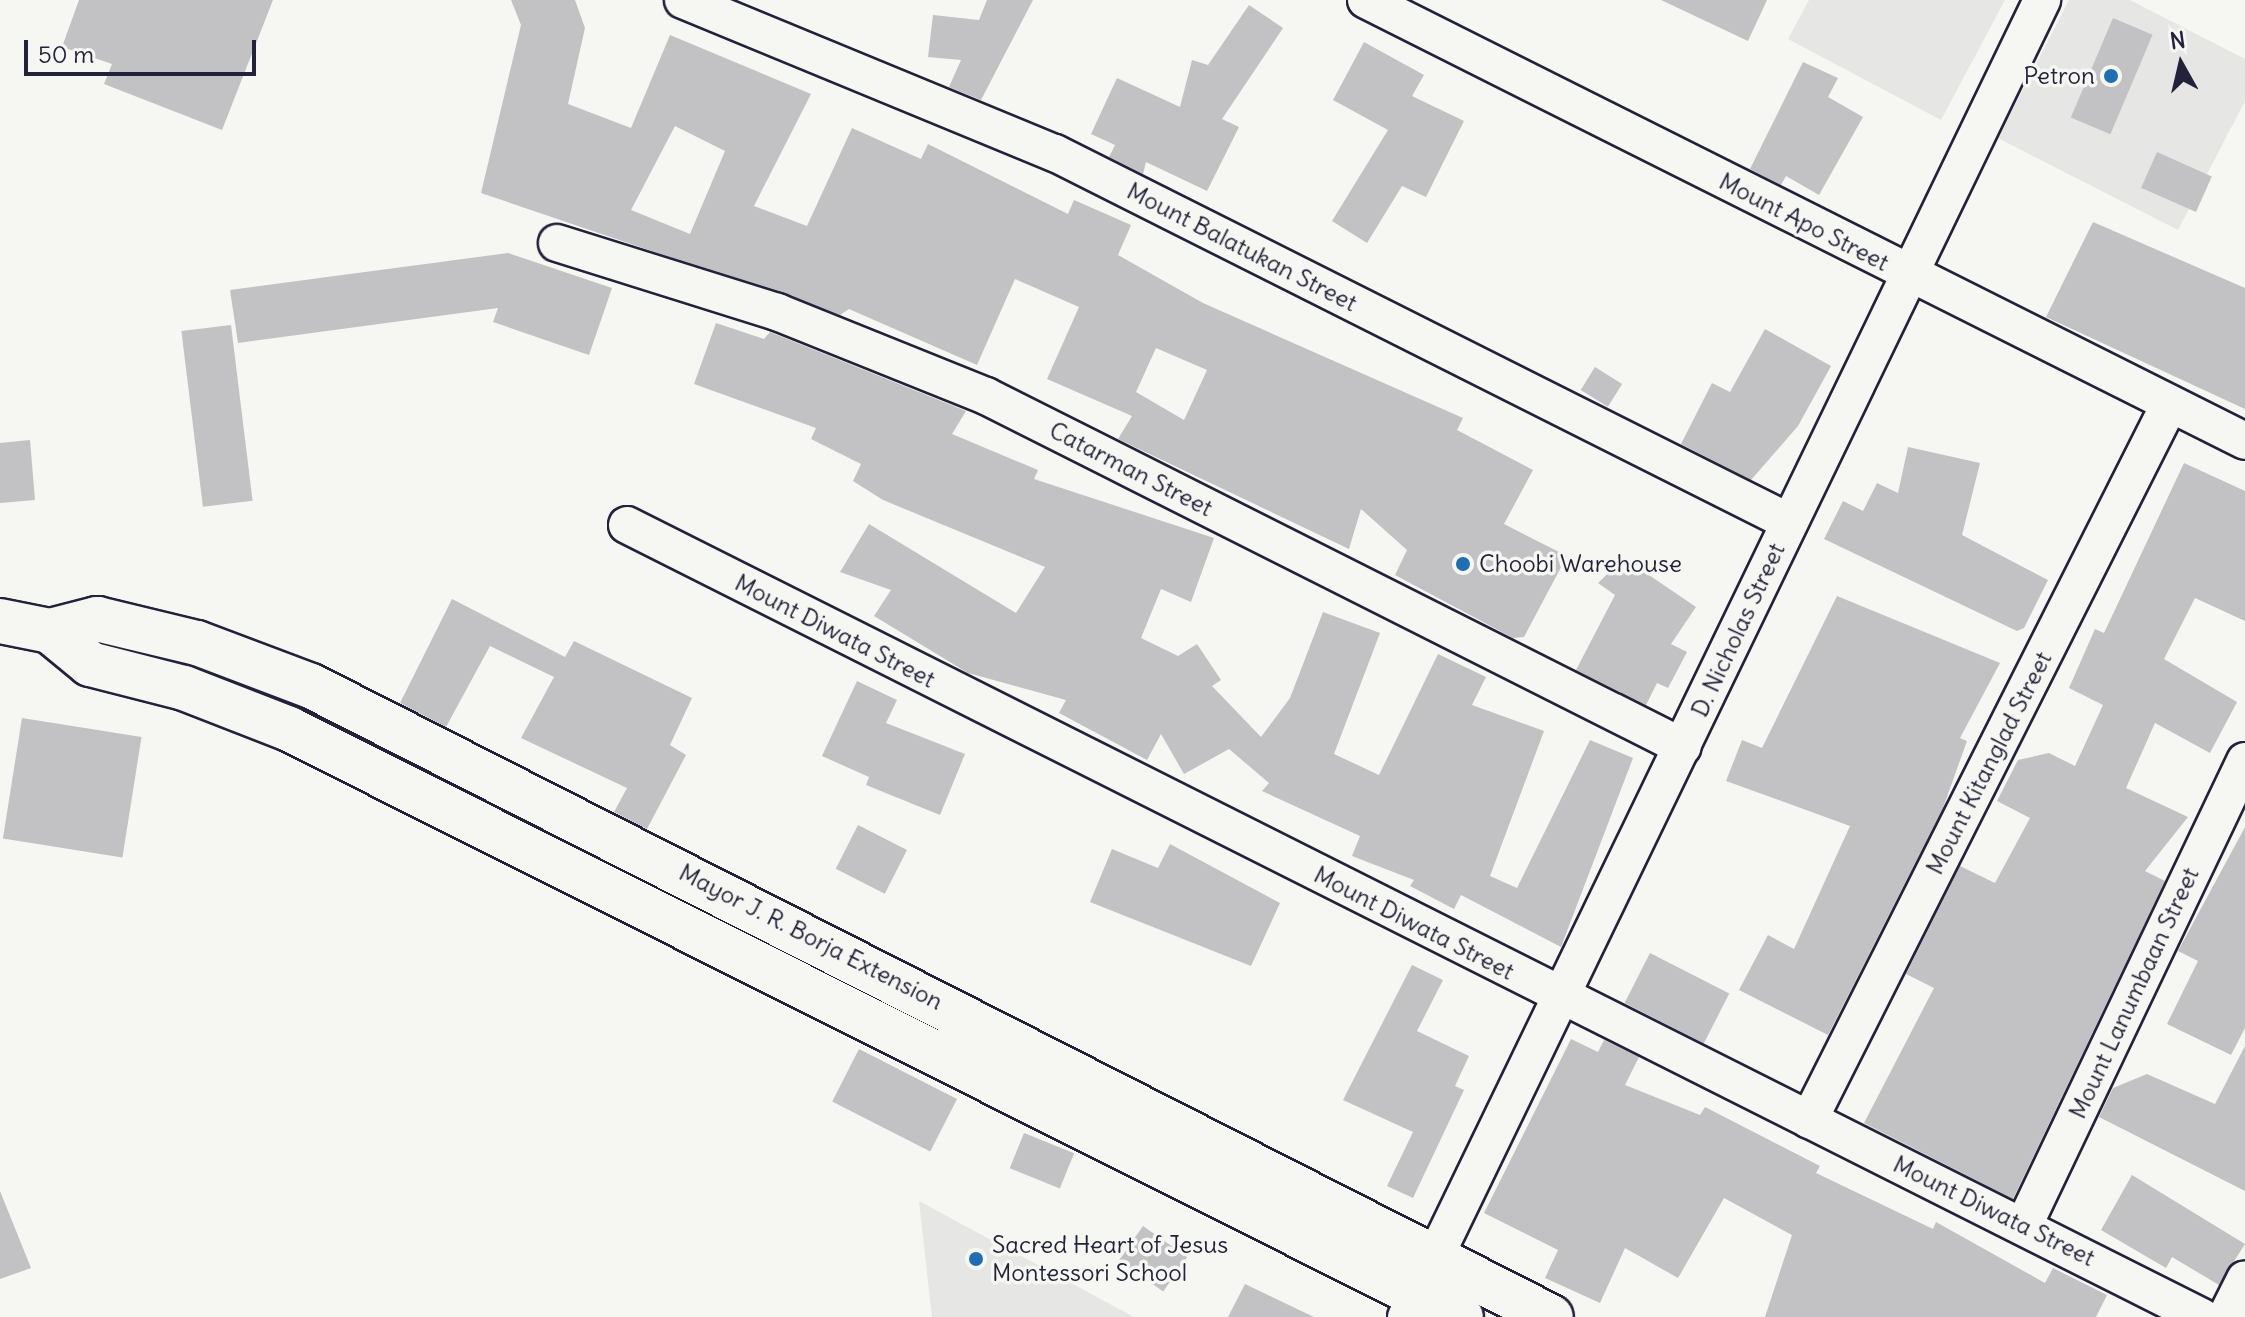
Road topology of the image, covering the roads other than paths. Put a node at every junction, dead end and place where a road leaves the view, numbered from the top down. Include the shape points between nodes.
1 (683, 0) edge
2 (1366, 0) edge
3 (2042, 0) edge
4 (557, 243) dead end
5 (1908, 275) junction
6 (2169, 405) junction
7 (2245, 441) edge
8 (1789, 522) junction
9 (627, 525) dead end
10 (21, 625) edge
11 (1683, 747) junction
12 (2245, 761) edge
13 (549, 806) junction
14 (529, 848) junction
15 (890, 976) junction
16 (1556, 995) junction
17 (872, 1020) junction
18 (1809, 1120) junction
19 (2024, 1225) junction
20 (2245, 1279) edge
21 (1418, 1290) edge
22 (1461, 1317) edge
23 (1551, 1317) edge
24 (2202, 1317) edge
25 (2226, 1317) edge

1 - 8 street, Mount Balatukan Street via 1055,153
2 - 5 street, Mount Apo Street
3 - 5 street, D. Nicholas Street
4 - 11 street, Catarman Street via 777,312 986,396
5 - 6 street, Mount Apo Street
5 - 8 street, D. Nicholas Street
6 - 7 street, Mount Apo Street
6 - 18 street, Mount Kitanglad Street
8 - 11 street, D. Nicholas Street
9 - 16 street, Mount Diwata Street
10 - 13 main road, Mayor J. R. Borja Extension via 97,619 197,643 311,686
10 - 14 main road, Mayor J. R. Borja Extension via 90,664 184,688 289,729
11 - 16 street, D. Nicholas Street
12 - 19 street, Mount Lanumbaan Street
13 - 14 main road
13 - 15 main road, Mayor J. R. Borja Extension
14 - 17 main road, Mayor J. R. Borja Extension
15 - 17 main road
15 - 21 main road, Mayor J. R. Borja Extension
16 - 18 street, Mount Diwata Street
16 - 21 street, D. Nicholas Street
17 - 21 main road, Mayor J. R. Borja Extension
18 - 19 street, Mount Diwata Street
19 - 24 street, Mount Diwata Street
20 - 25 street
21 - 22 main road, Mayor J. R. Borja Extension
21 - 23 main road, Mayor J. R. Borja Extension

